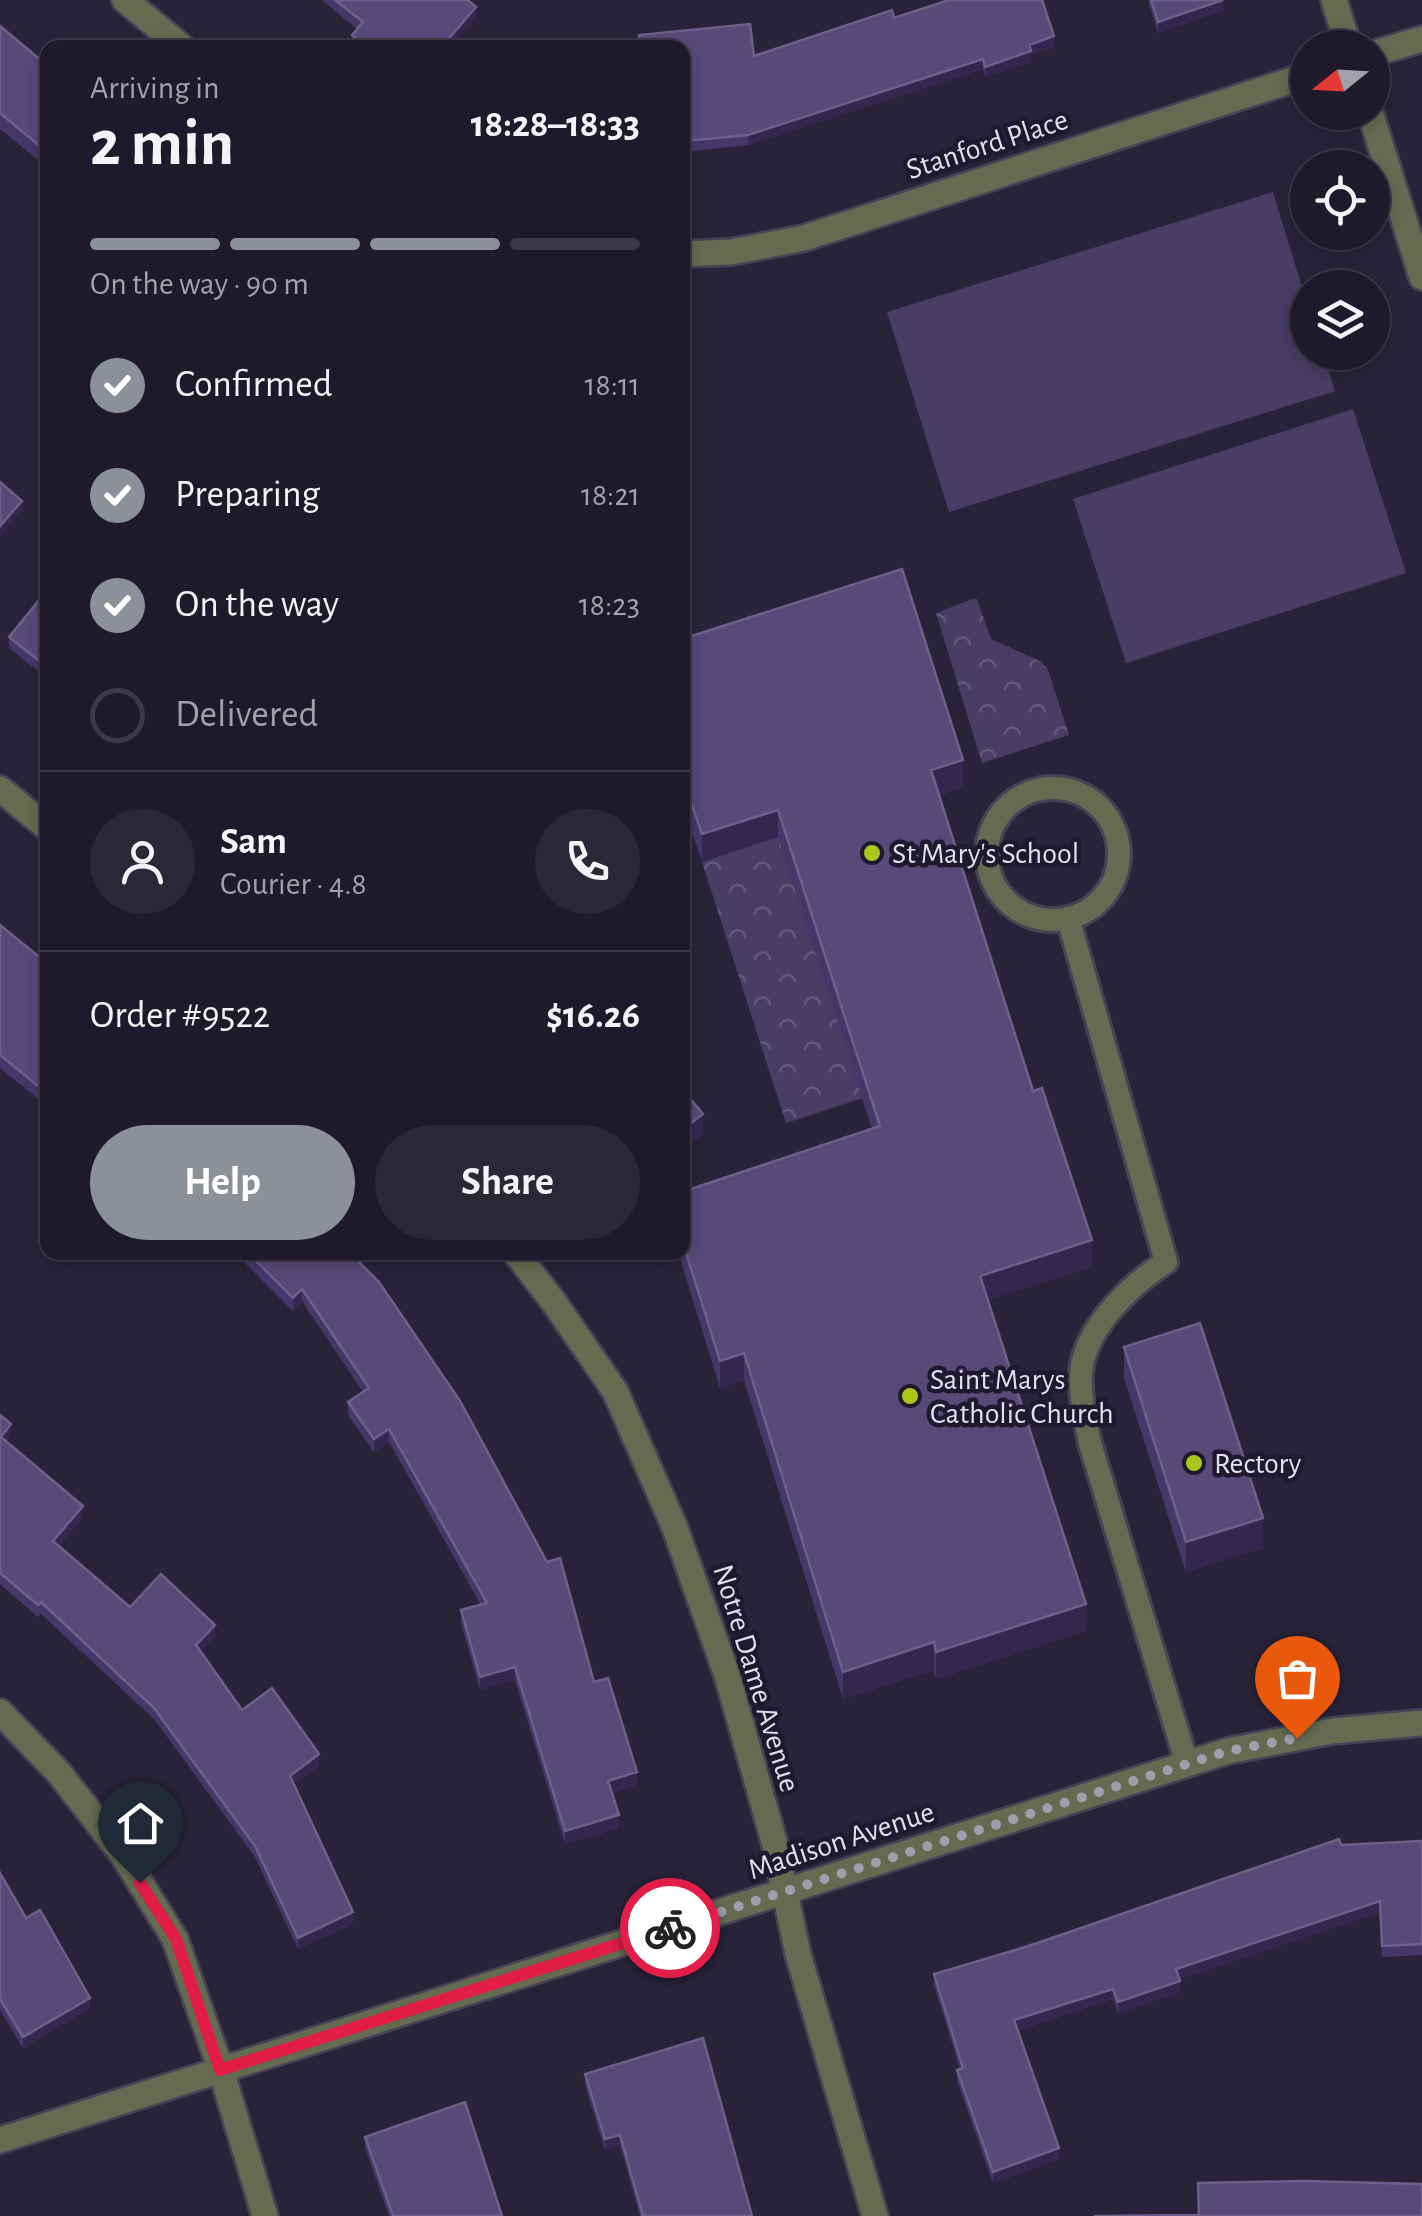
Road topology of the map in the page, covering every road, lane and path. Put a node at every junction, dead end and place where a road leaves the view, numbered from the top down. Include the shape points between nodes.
1 (125, 0) edge
2 (1334, 0) edge
3 (1343, 30) edge
4 (1422, 38) edge
5 (173, 40) edge
6 (1390, 48) edge
7 (1290, 81) edge
8 (1376, 130) edge
9 (690, 254) edge
10 (1422, 278) edge
11 (0, 789) edge
12 (40, 822) edge
13 (1068, 918) junction
14 (520, 1260) edge
15 (0, 1712) edge
16 (1422, 1723) edge
17 (1188, 1764) junction
18 (784, 1892) junction
19 (220, 2070) junction
20 (0, 2140) edge
21 (265, 2216) edge
22 (875, 2216) edge

1 - 5 street
2 - 3 street
4 - 6 street
7 - 9 street, Stanford Place via 804,238
8 - 10 street
11 - 12 street
13 - 13 lane via 1106,894 1119,851 1113,829 1092,802 1062,788 1040,789 1004,809 992,827 988,868 996,888 1027,915
13 - 17 lane via 1166,1262 1138,1280 1099,1327 1082,1362 1081,1396
14 - 18 street, Notre Dame Avenue via 615,1390 675,1528 727,1675
15 - 19 street via 59,1772 123,1854 176,1939
16 - 17 street, Madison Avenue via 1332,1731
17 - 18 street, Madison Avenue
18 - 19 street, Madison Avenue
18 - 22 street, Notre Dame Avenue
19 - 20 street, Madison Avenue
19 - 21 street

